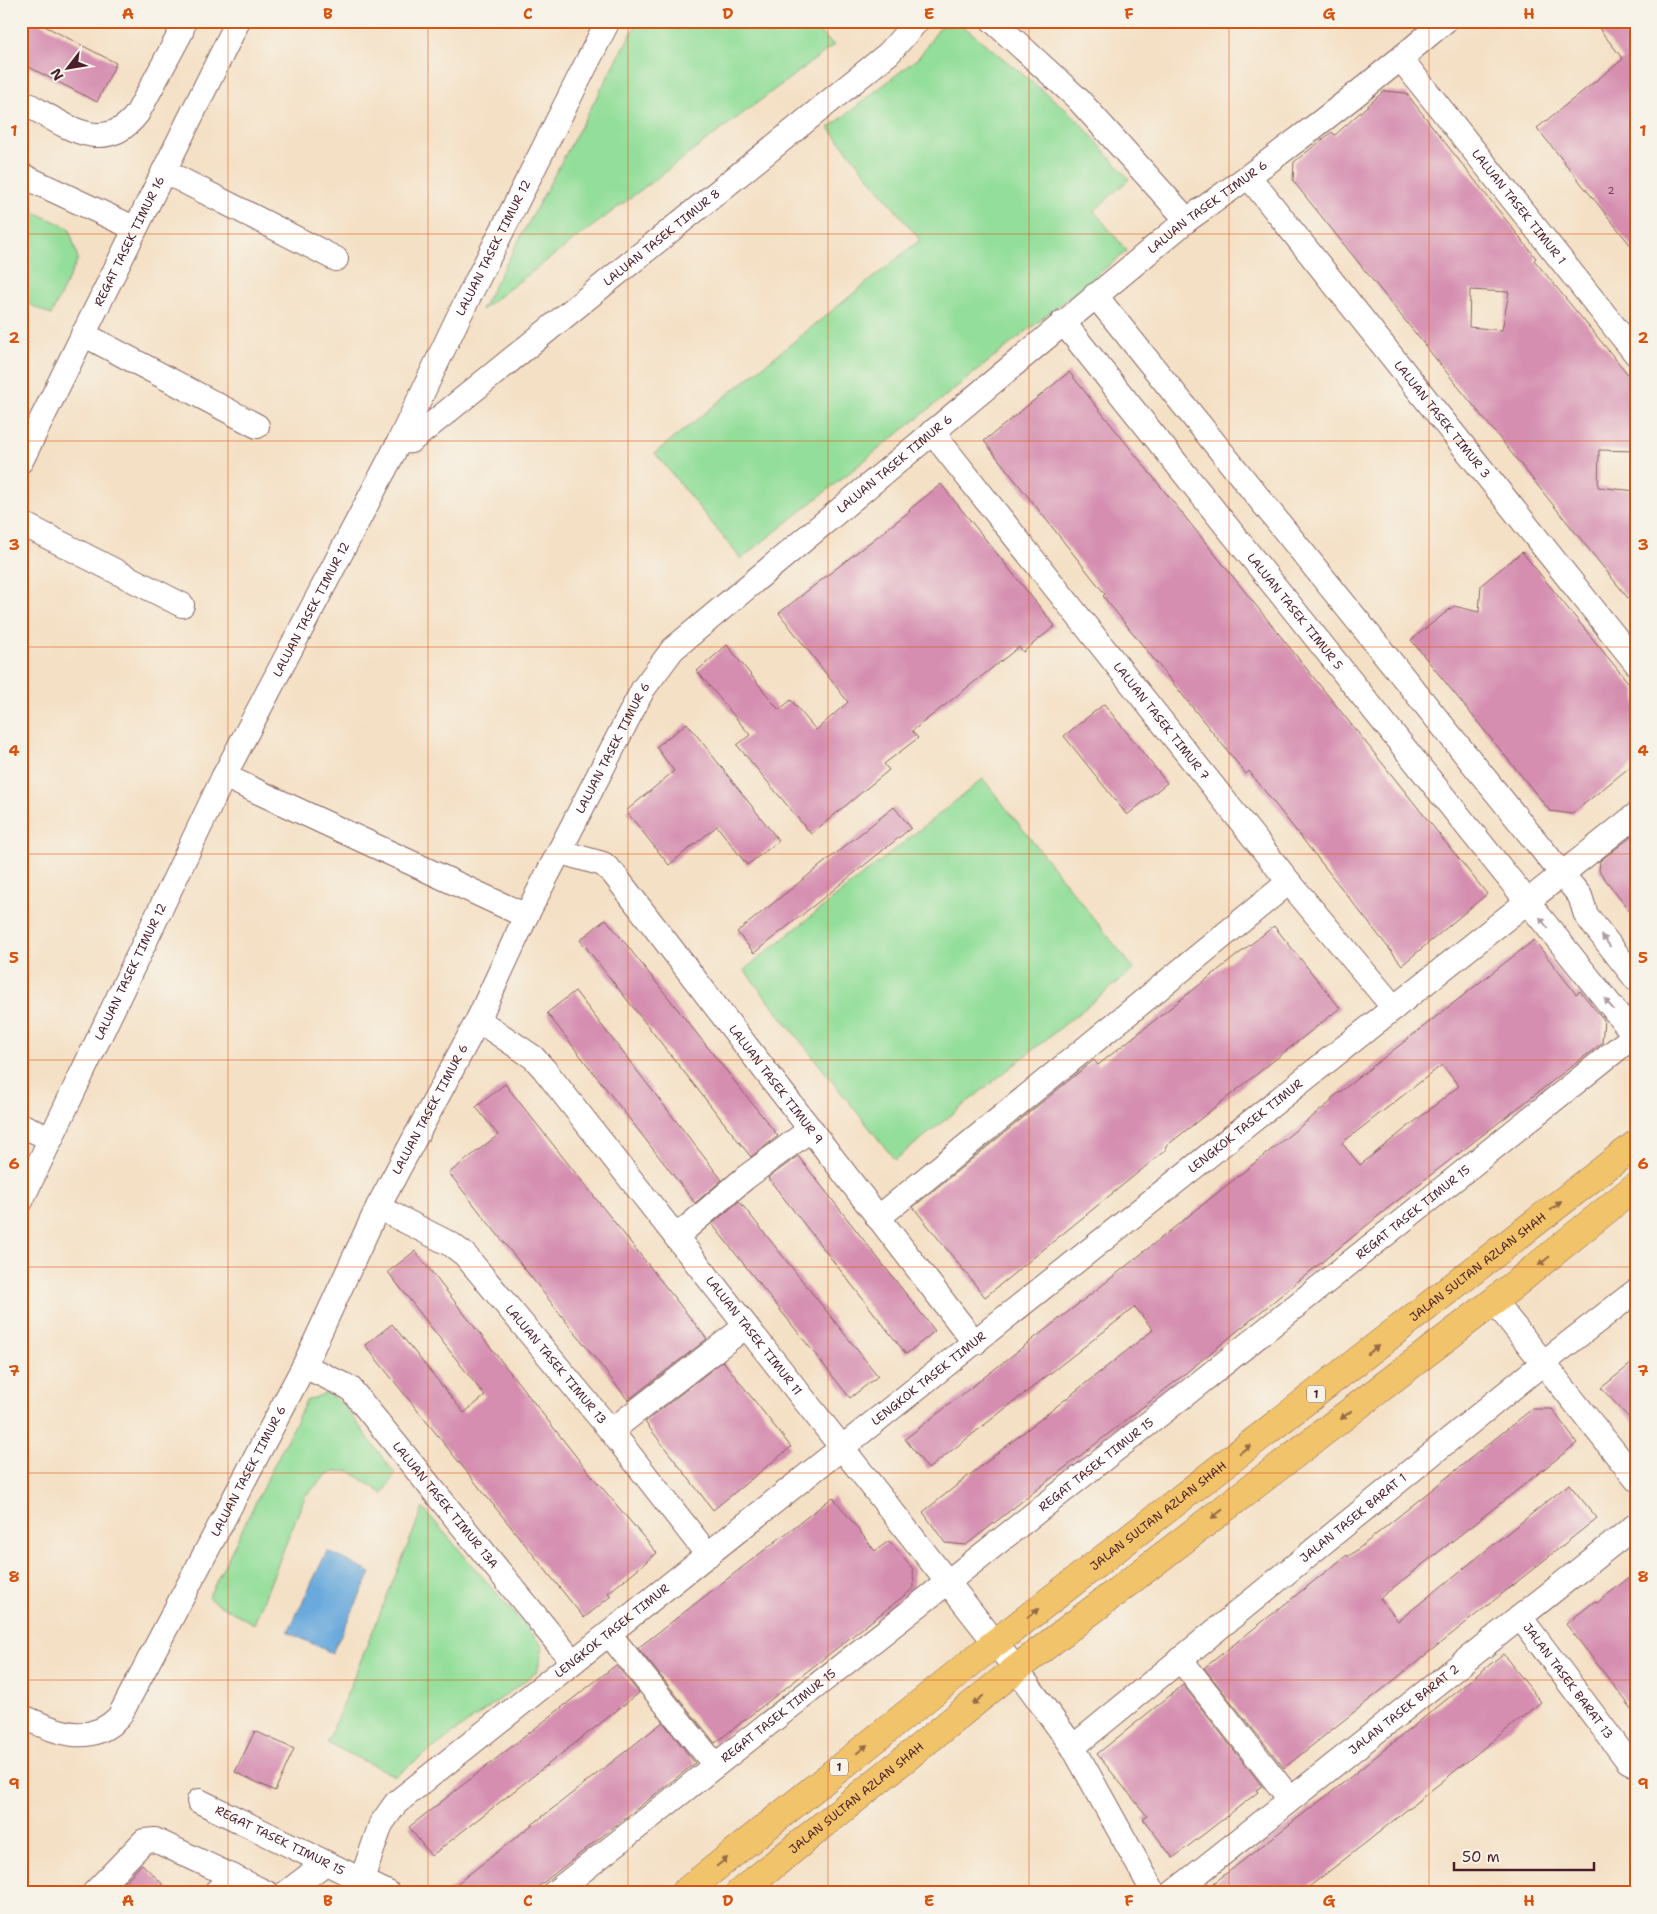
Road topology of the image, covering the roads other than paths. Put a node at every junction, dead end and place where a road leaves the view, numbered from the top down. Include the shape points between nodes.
1 (184, 21) edge
2 (238, 21) edge
3 (608, 21) edge
4 (917, 21) edge
5 (993, 21) edge
6 (1445, 21) edge
7 (1401, 59) junction
8 (21, 102) edge
9 (164, 171) junction
10 (21, 175) edge
11 (1249, 177) junction
12 (1187, 220) junction
13 (134, 228) junction
14 (336, 259) dead end
15 (1095, 295) junction
16 (1063, 322) junction
17 (83, 334) junction
18 (1636, 354) edge
19 (257, 426) dead end
20 (932, 432) junction
21 (399, 442) junction
22 (21, 461) edge
23 (21, 523) edge
24 (182, 605) dead end
25 (1636, 663) edge
26 (224, 776) junction
27 (1636, 815) edge
28 (560, 852) junction
29 (1562, 874) junction
30 (1289, 882) junction
31 (1580, 896) junction
32 (1527, 900) junction
33 (526, 916) junction
34 (1636, 953) edge
35 (1636, 979) edge
36 (1394, 1008) junction
37 (478, 1020) junction
38 (1635, 1036) edge
39 (21, 1124) edge
40 (811, 1129) junction
41 (51, 1139) junction
42 (1636, 1144) edge
43 (1636, 1186) edge
44 (21, 1201) edge
45 (378, 1207) junction
46 (878, 1218) junction
47 (676, 1237) junction
48 (1636, 1291) edge
49 (1494, 1301) junction
50 (746, 1326) junction
51 (975, 1343) junction
52 (1543, 1363) junction
53 (304, 1366) junction
54 (612, 1431) junction
55 (842, 1448) junction
56 (1636, 1479) edge
57 (1636, 1525) edge
58 (708, 1555) junction
59 (948, 1583) junction
60 (1520, 1617) junction
61 (609, 1634) junction
62 (995, 1642) junction
63 (1180, 1659) junction
64 (573, 1662) junction
65 (1016, 1669) junction
66 (21, 1716) edge
67 (1073, 1746) junction
68 (715, 1765) junction
69 (1636, 1765) edge
70 (1290, 1799) junction
71 (199, 1801) dead end
72 (324, 1864) junction
73 (232, 1876) junction
74 (362, 1880) junction
75 (94, 1893) edge
76 (215, 1893) edge
77 (267, 1893) edge
78 (286, 1893) edge
79 (388, 1893) edge
80 (554, 1893) edge
81 (684, 1893) edge
82 (740, 1893) edge
83 (1154, 1893) edge
84 (1173, 1893) edge

1 - 8 street via 137,114 128,126 112,135 98,137 84,133
2 - 9 street, REGAT TASEK TIMUR 16
3 - 21 street, LALUAN TASEK TIMUR 12 via 456,320
4 - 21 street, LALUAN TASEK TIMUR 8 via 889,53 411,441
5 - 12 street via 1077,98
6 - 7 street, LALUAN TASEK TIMUR 6
7 - 11 street, LALUAN TASEK TIMUR 6
7 - 18 street, LALUAN TASEK TIMUR 1
9 - 13 street, REGAT TASEK TIMUR 16
9 - 14 street
10 - 13 street
11 - 12 street, LALUAN TASEK TIMUR 6
11 - 25 street, LALUAN TASEK TIMUR 3
12 - 15 street, LALUAN TASEK TIMUR 6
13 - 17 street, REGAT TASEK TIMUR 16
15 - 16 street, LALUAN TASEK TIMUR 6
15 - 29 street
16 - 20 street, LALUAN TASEK TIMUR 6
16 - 32 street, LALUAN TASEK TIMUR 5
17 - 19 street
17 - 22 street, REGAT TASEK TIMUR 16
20 - 28 street, LALUAN TASEK TIMUR 6 via 673,650 643,688
20 - 30 street, LALUAN TASEK TIMUR 7
21 - 26 street, LALUAN TASEK TIMUR 12
23 - 24 street
26 - 33 street
26 - 41 street, LALUAN TASEK TIMUR 12
27 - 29 street, LENGKOK TASEK TIMUR
28 - 33 street, LALUAN TASEK TIMUR 6
28 - 40 street, LALUAN TASEK TIMUR 9 via 602,864 613,873
29 - 31 street
29 - 32 street, LENGKOK TASEK TIMUR
30 - 36 street, LALUAN TASEK TIMUR 7
30 - 46 street
31 - 34 street via 1597,903
35 -> 31 street via 1586,915
32 - 36 street, LENGKOK TASEK TIMUR
38 -> 32 street
33 - 37 street, LALUAN TASEK TIMUR 6
36 - 51 street, LENGKOK TASEK TIMUR
37 - 45 street, LALUAN TASEK TIMUR 6
37 - 47 street, LALUAN TASEK TIMUR 11 via 533,1057 544,1069
38 - 59 street, REGAT TASEK TIMUR 15
39 - 41 street
40 - 46 street, LALUAN TASEK TIMUR 9
40 - 47 street
41 - 44 street, LALUAN TASEK TIMUR 12
62 -> 42 main road, JALAN SULTAN AZLAN SHAH / 1
43 -> 49 main road, JALAN SULTAN AZLAN SHAH
45 - 53 street, LALUAN TASEK TIMUR 6
45 - 54 street, LALUAN TASEK TIMUR 13 via 465,1255
46 - 51 street, LALUAN TASEK TIMUR 9
47 - 50 street, LALUAN TASEK TIMUR 11
48 - 52 street, JALAN TASEK BARAT 1
49 - 52 street
49 -> 65 main road, JALAN SULTAN AZLAN SHAH
50 - 54 street
50 - 55 street, LALUAN TASEK TIMUR 11
51 - 55 street, LENGKOK TASEK TIMUR
52 - 56 street
52 - 63 street, JALAN TASEK BARAT 1
53 - 64 street, LALUAN TASEK TIMUR 13A via 350,1388
53 - 66 street, LALUAN TASEK TIMUR 6 via 119,1717 99,1732 67,1734
54 - 58 street, LALUAN TASEK TIMUR 13
55 - 58 street, LENGKOK TASEK TIMUR
55 - 59 street, LALUAN TASEK TIMUR 11
57 - 60 street, JALAN TASEK BARAT 2
58 - 61 street, LENGKOK TASEK TIMUR
59 - 62 street, LALUAN TASEK TIMUR 11
59 - 68 street, REGAT TASEK TIMUR 15
60 - 69 street, JALAN TASEK BARAT 13 via 1628,1761
60 - 70 street, JALAN TASEK BARAT 2
61 - 64 street, LENGKOK TASEK TIMUR
61 - 68 street
62 - 65 street, LALUAN TASEK TIMUR 11
81 -> 62 main road, JALAN SULTAN AZLAN SHAH / 1
63 - 67 street, JALAN TASEK BARAT 1
63 - 70 street
64 - 74 street, LENGKOK TASEK TIMUR via 396,1803 381,1824
65 - 67 street, LALUAN TASEK TIMUR 11
65 -> 82 main road, JALAN SULTAN AZLAN SHAH
67 - 83 street, LALUAN TASEK TIMUR 11
68 - 80 street, REGAT TASEK TIMUR 15
70 - 84 street, JALAN TASEK BARAT 2
71 - 72 street, REGAT TASEK TIMUR 15
72 - 74 street, REGAT TASEK TIMUR 15
72 - 78 street
73 - 75 street via 149,1840 144,1841
73 - 76 street
73 - 77 street
74 - 79 street, REGAT TASEK TIMUR 15

